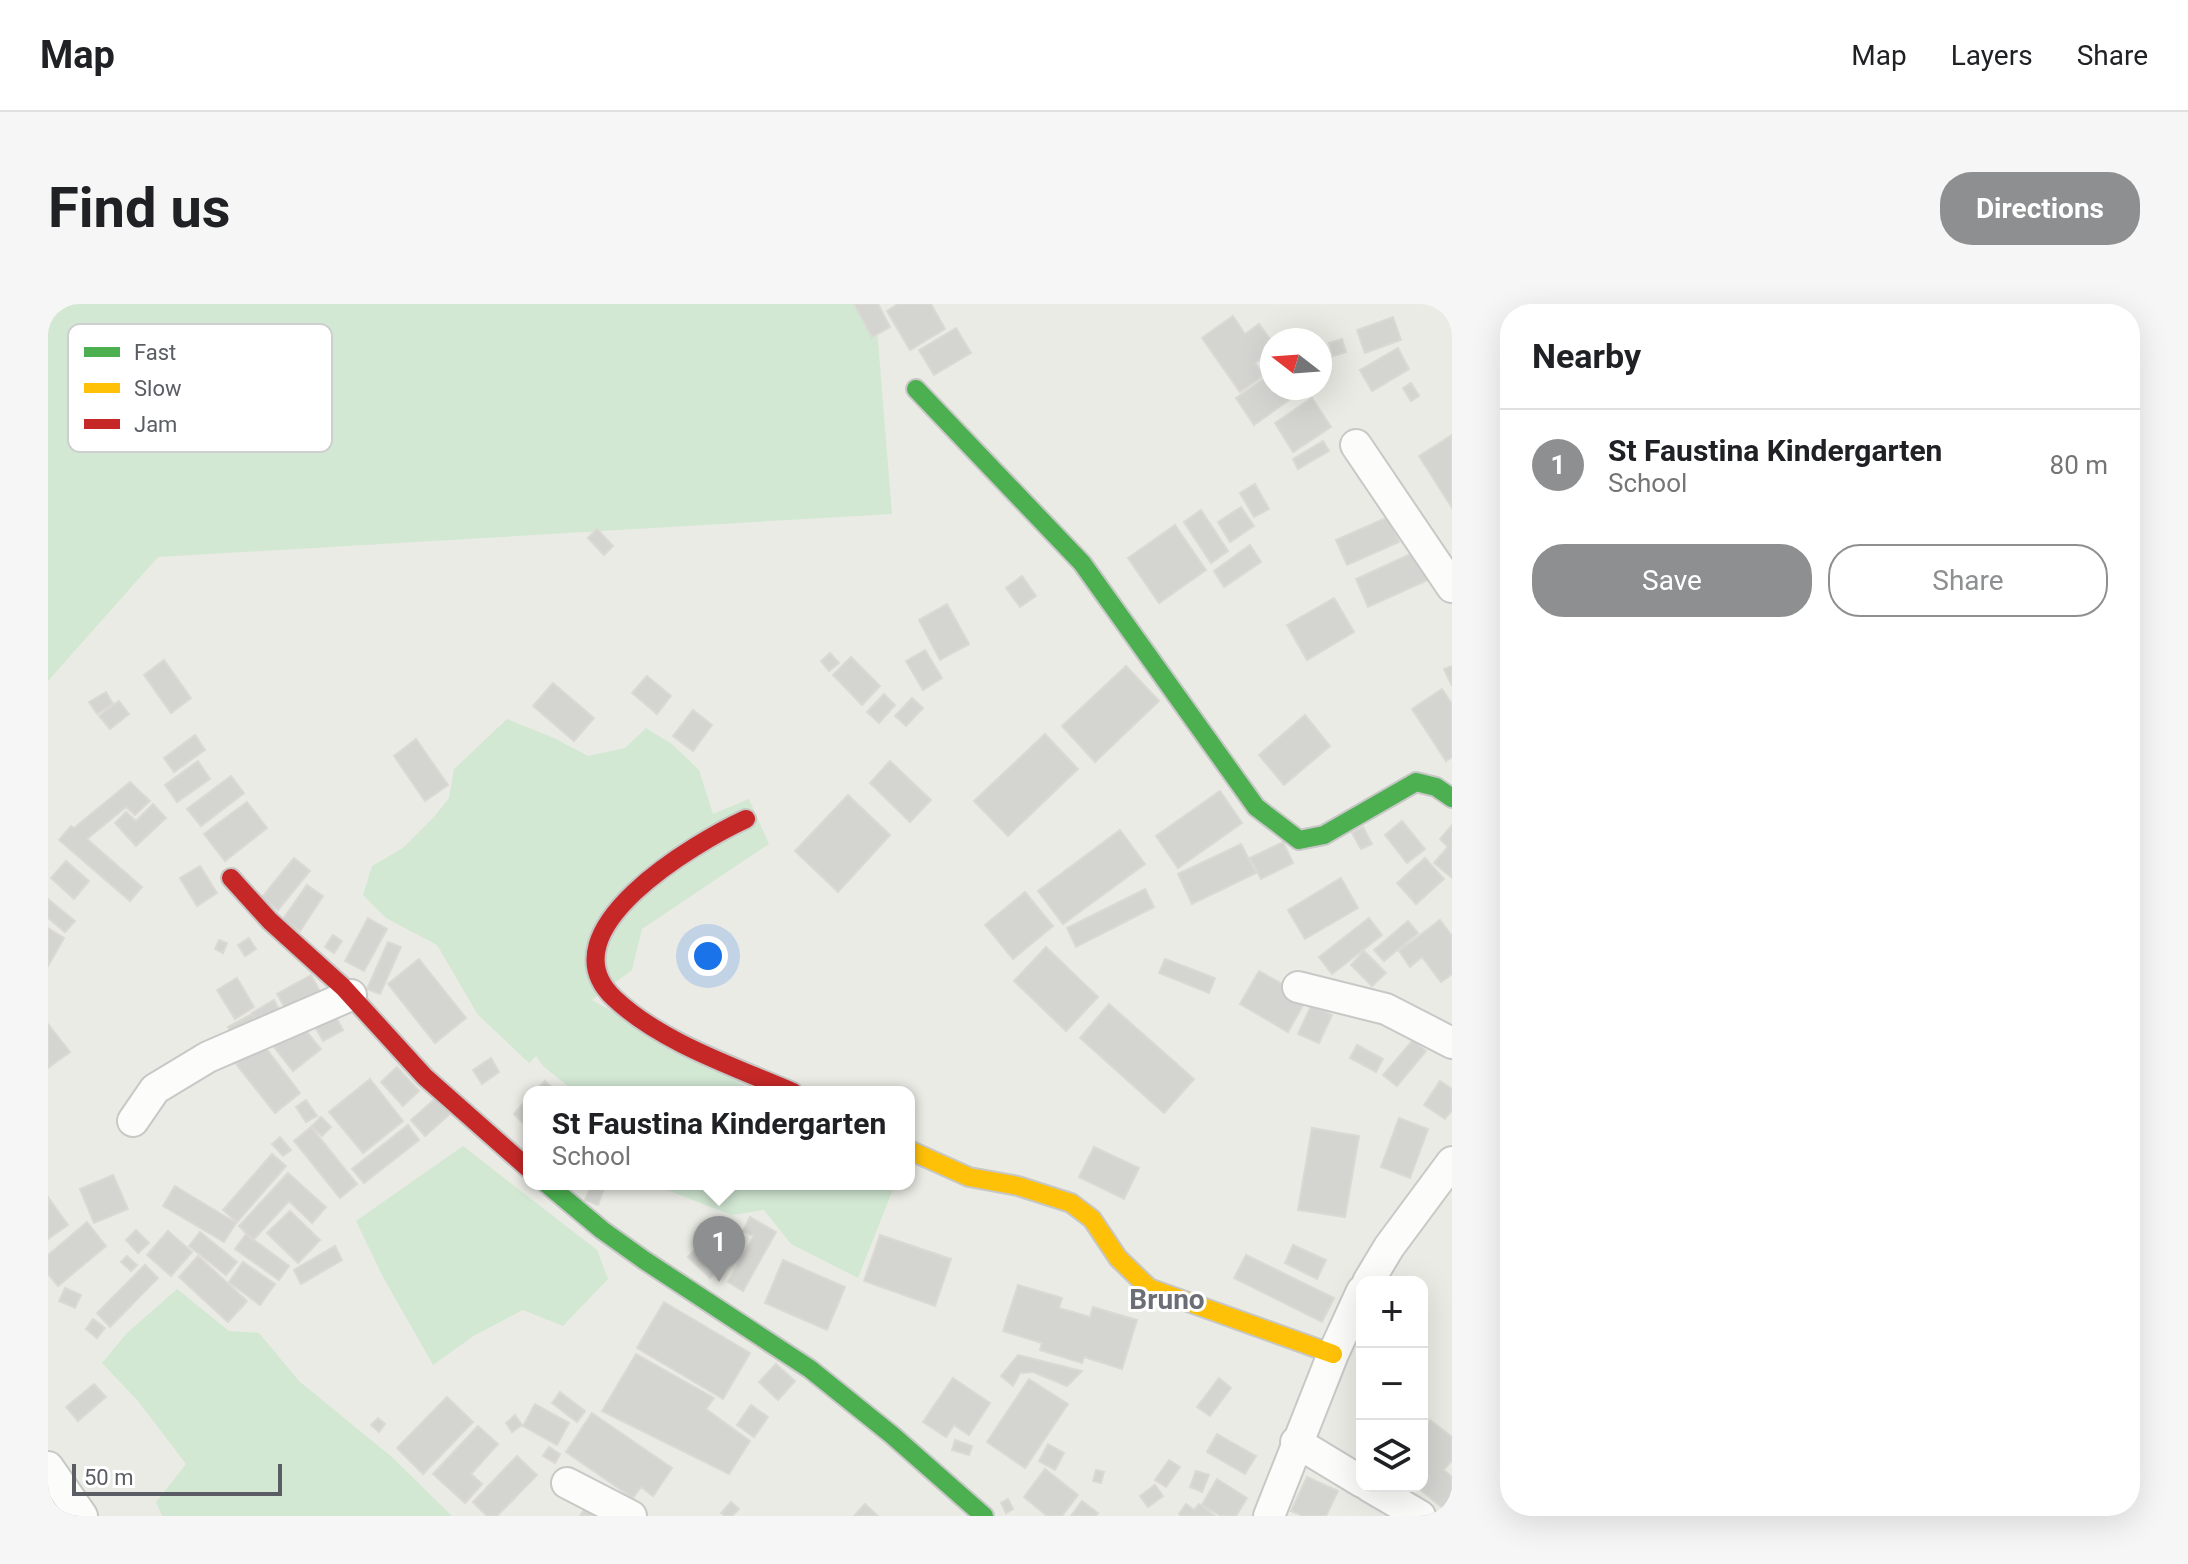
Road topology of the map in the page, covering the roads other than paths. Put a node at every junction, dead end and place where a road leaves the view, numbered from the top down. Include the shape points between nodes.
1 (916, 389) dead end
2 (1356, 445) dead end
3 (1452, 587) edge
4 (1452, 798) edge
5 (746, 819) dead end
6 (231, 878) dead end
7 (1298, 987) dead end
8 (351, 995) junction
9 (1452, 1043) edge
10 (780, 1086) edge
11 (133, 1121) dead end
12 (915, 1153) edge
13 (1452, 1162) edge
14 (523, 1164) edge
15 (554, 1190) edge
16 (1372, 1276) edge
17 (1356, 1304) edge
18 (1333, 1354) junction
19 (1296, 1442) junction
20 (48, 1467) edge
21 (1356, 1478) edge
22 (567, 1483) dead end
23 (1379, 1492) edge
24 (82, 1516) edge
25 (631, 1516) edge
26 (984, 1516) edge
27 (1269, 1516) edge
28 (1420, 1516) edge

1 - 4 street via 1082,563 1256,807 1299,840 1324,835 1416,782 1432,784
2 - 3 street
5 - 10 street via 713,834 625,898 603,927 595,963 600,982 645,1021
6 - 8 street
7 - 9 street via 1386,1009
8 - 11 street via 208,1057 155,1089
8 - 14 street via 425,1077
12 - 18 street via 969,1177 1071,1203 1092,1219 1118,1258 1149,1288
13 - 16 street
15 - 26 street via 633,1253 810,1369
17 - 18 street
18 - 19 street
19 - 21 street
19 - 27 street
20 - 24 street
22 - 25 street
23 - 28 street

